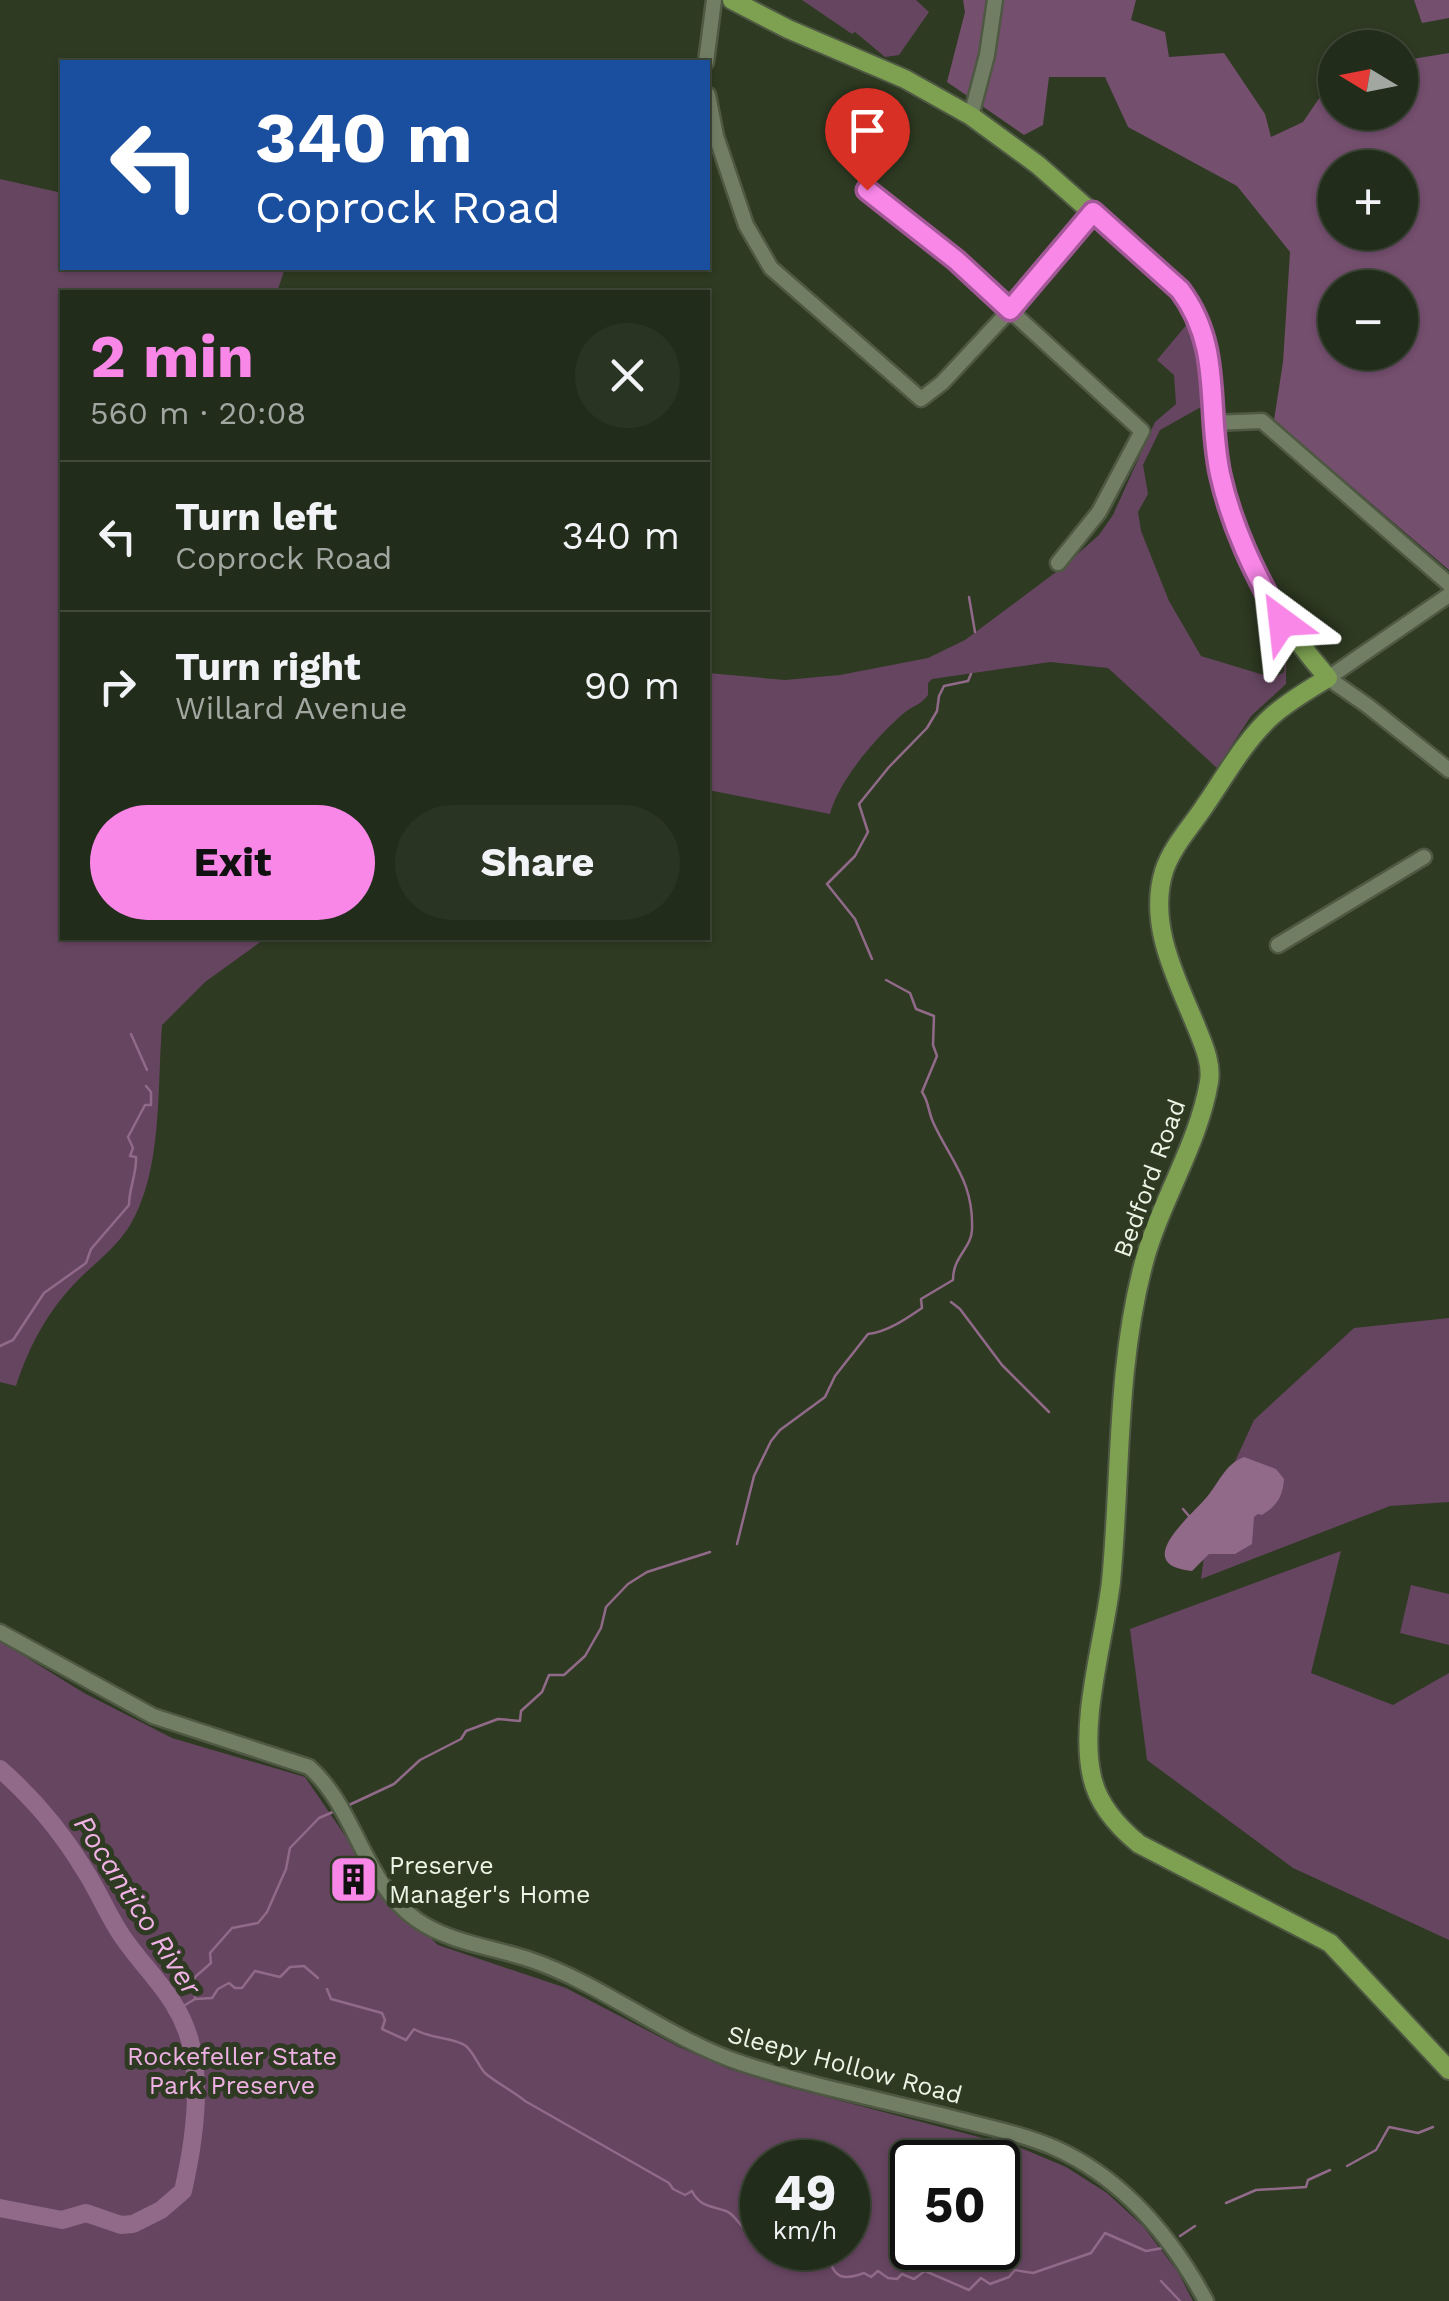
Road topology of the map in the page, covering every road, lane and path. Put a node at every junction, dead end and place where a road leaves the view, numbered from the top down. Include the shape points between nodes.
1 (714, 0) edge
2 (732, 0) edge
3 (995, 0) edge
4 (706, 60) edge
5 (710, 104) edge
6 (971, 116) junction
7 (867, 190) dead end
8 (1093, 212) junction
9 (1010, 310) junction
10 (1213, 423) junction
11 (1058, 563) dead end
12 (1449, 584) edge
13 (1449, 595) edge
14 (1328, 678) junction
15 (1449, 770) edge
16 (1424, 858) dead end
17 (1278, 946) dead end
18 (0, 1632) edge
19 (1449, 2070) edge
20 (1206, 2301) edge

1 - 4 street
2 - 6 main road
3 - 6 street
5 - 9 street via 746,225 781,280 921,399
6 - 8 main road
7 - 9 street
8 - 9 street
8 - 10 main road via 1190,304 1211,362
9 - 11 street via 1142,431 1099,512
10 - 12 street via 1262,421
10 - 14 main road via 1226,498 1244,550 1282,622
13 - 14 street
14 - 15 street
14 - 19 main road, Bedford Road via 1260,728 1177,846 1160,886 1164,944 1210,1078 1142,1270 1130,1336 1107,1614 1087,1735 1092,1776 1120,1828 1138,1844 1330,1943
16 - 17 street
18 - 20 street, Sleepy Hollow Road via 153,1716 309,1767 340,1805 377,1876 432,1928 531,1960 742,2063 1056,2149 1114,2186 1162,2232

